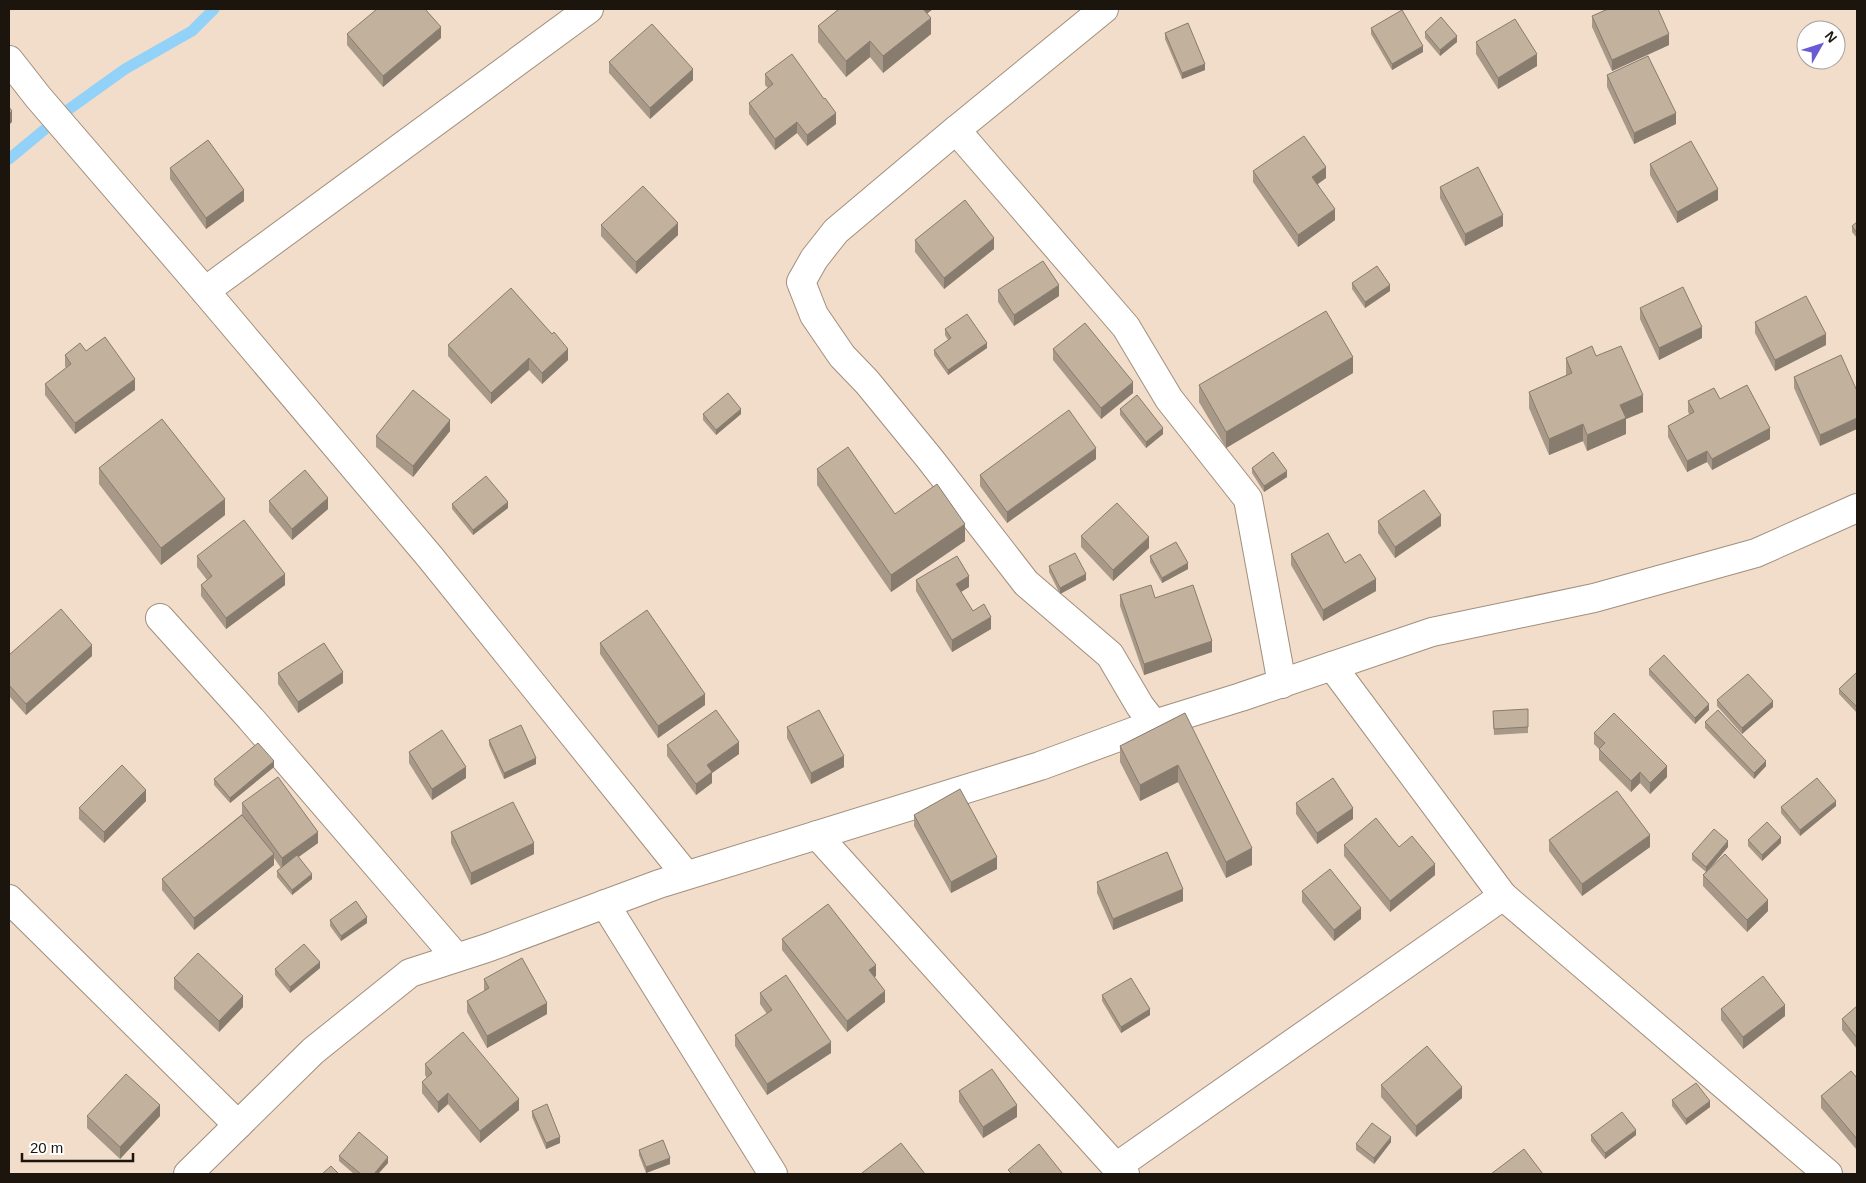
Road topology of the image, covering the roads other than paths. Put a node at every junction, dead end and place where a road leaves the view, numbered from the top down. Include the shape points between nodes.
1 (589, 9) edge
2 (1104, 9) edge
3 (9, 60) edge
4 (956, 130) junction
5 (206, 291) junction
6 (1857, 508) edge
7 (160, 618) dead end
8 (1332, 666) junction
9 (1282, 684) junction
10 (1154, 724) junction
11 (817, 835) junction
12 (686, 875) junction
13 (1502, 896) junction
14 (9, 899) edge
15 (605, 904) junction
16 (456, 957) junction
17 (238, 1125) junction
18 (1120, 1170) edge
19 (188, 1174) edge
20 (773, 1174) edge
21 (1828, 1174) edge

1 - 5 street
2 - 4 street
3 - 5 street
4 - 9 street via 1126,327 1169,399 1248,499
4 - 10 street via 836,231 801,282 814,315 842,356 930,459 1026,583 1110,656
5 - 12 street via 430,557
6 - 8 street via 1756,553 1594,598 1432,632
7 - 16 street
8 - 9 street
8 - 13 street
9 - 10 street
10 - 11 street via 1040,766
11 - 12 street
11 - 18 street
12 - 15 street
13 - 18 street
13 - 21 street
14 - 17 street
15 - 16 street
15 - 20 street
16 - 17 street via 410,973 313,1051
17 - 19 street

